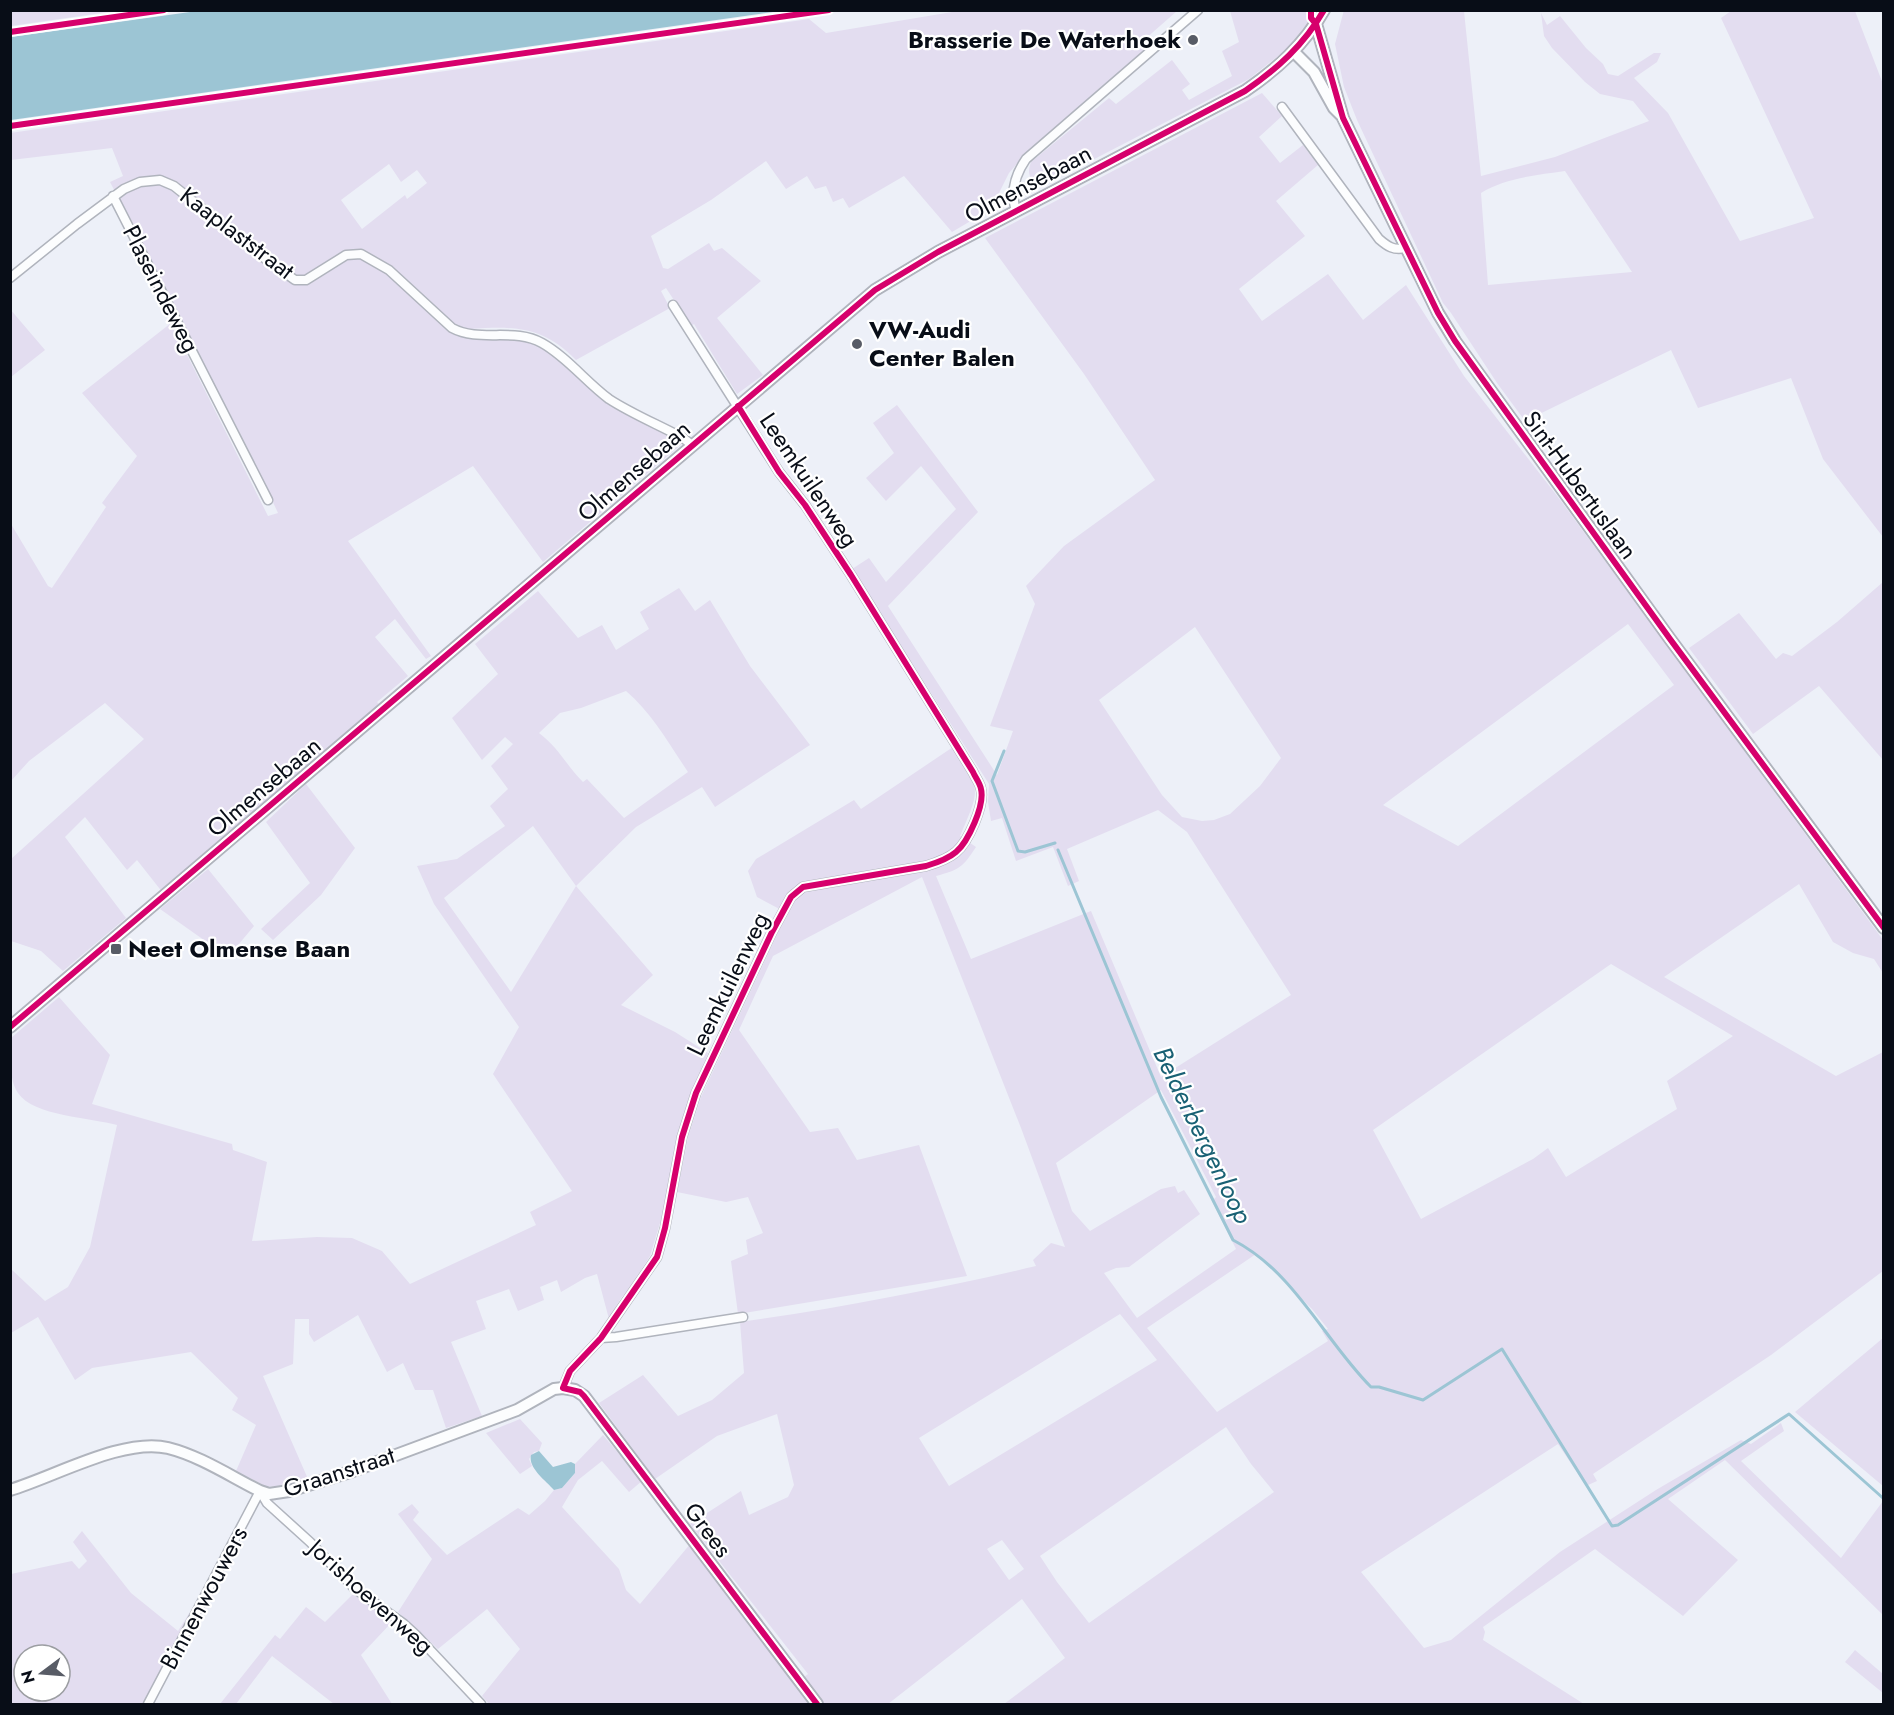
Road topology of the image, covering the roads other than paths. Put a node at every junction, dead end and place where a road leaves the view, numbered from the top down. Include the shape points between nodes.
1 (1198, 10) edge
2 (1324, 10) edge
3 (1316, 24) junction
4 (1294, 52) junction
5 (1282, 106) dead end
6 (1343, 118) junction
7 (113, 196) junction
8 (1016, 211) junction
9 (1405, 248) junction
10 (10, 278) edge
11 (673, 305) dead end
12 (738, 406) junction
13 (692, 445) junction
14 (268, 500) dead end
15 (1884, 928) edge
16 (10, 1027) edge
17 (743, 1317) dead end
18 (601, 1338) junction
19 (563, 1388) junction
20 (10, 1490) edge
21 (260, 1491) junction
22 (148, 1704) edge
23 (481, 1704) edge
24 (817, 1704) edge

1 - 8 street, Olmensebaan via 1026,159 1014,186 1012,200
2 - 3 street, Olmensebaan
3 - 4 street, Olmensebaan
3 - 6 street, Sint-Hubertuslaan
4 - 6 street, Sint-Hubertuslaan via 1314,72
4 - 8 street, Olmensebaan via 1245,91
5 - 9 street via 1378,239 1398,250
6 - 9 street, Sint-Hubertuslaan
7 - 10 street, Plaseindeweg
7 - 13 street, Kaaplaststraat via 140,182 160,180 174,186 295,280 306,280 346,255 361,254 389,270 452,328 481,335 521,335 543,343 608,398
7 - 14 street, Plaseindeweg
8 - 12 street, Olmensebaan via 875,290
9 - 15 street, Sint-Hubertuslaan via 1438,313 1472,366
11 - 12 street, Leemkuilenweg
12 - 13 street, Olmensebaan
12 - 18 street, Leemkuilenweg via 851,575 973,772 981,789 980,801 974,823 954,854 926,866 803,887 791,897 696,1093 682,1137 657,1257
13 - 16 street, Olmensebaan
17 - 18 street
18 - 19 street, Leemkuilenweg via 570,1371
19 - 21 street, Graanstraat via 517,1410 353,1471 289,1491
19 - 24 street, Grees via 584,1395
20 - 21 street, Graanstraat via 108,1454 157,1446 182,1452
21 - 22 street, Binnenwouwers
21 - 23 street, Jorishoevenweg via 267,1503 354,1588 404,1624

